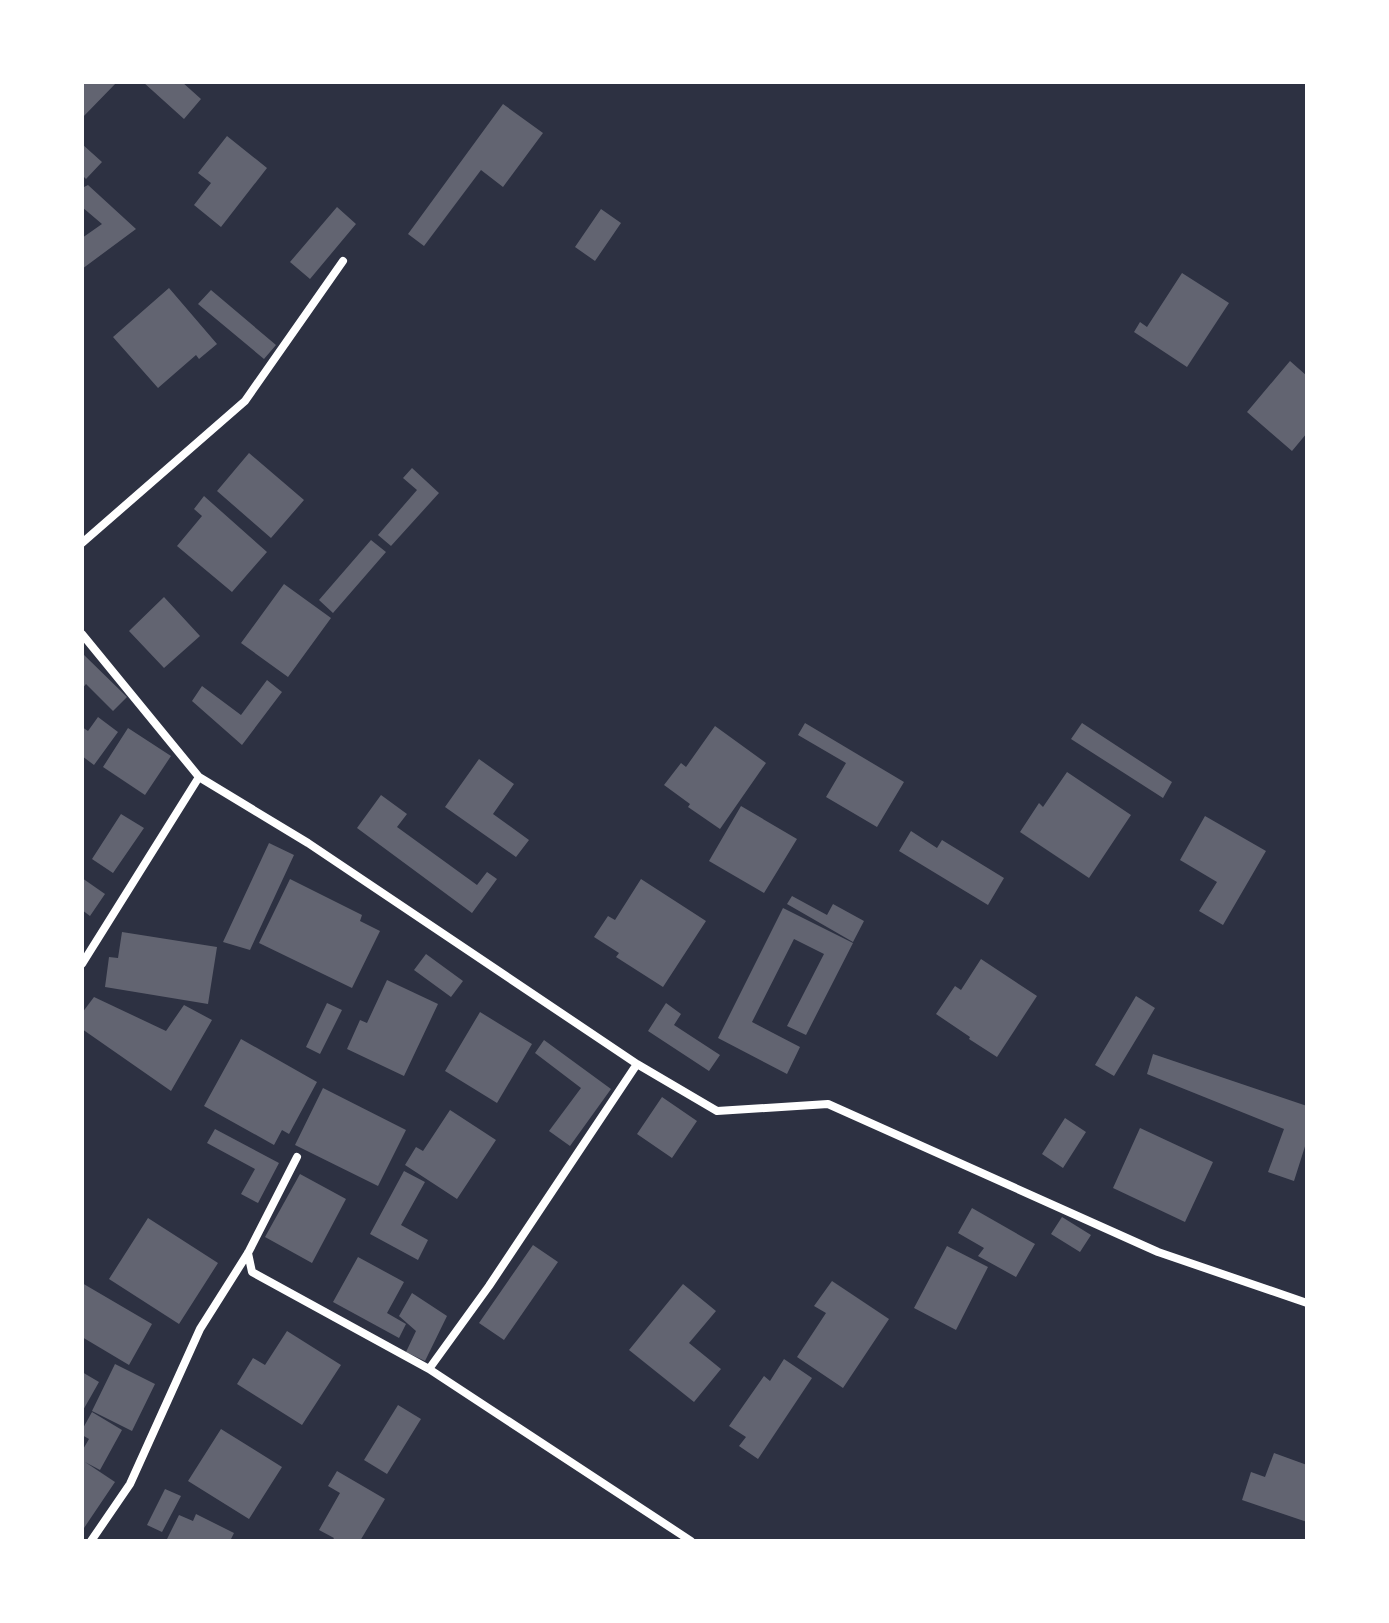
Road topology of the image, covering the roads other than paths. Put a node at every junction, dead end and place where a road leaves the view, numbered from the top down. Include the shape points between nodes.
1 (343, 261) dead end
2 (82, 543) edge
3 (82, 634) edge
4 (199, 777) junction
5 (82, 964) edge
6 (637, 1064) junction
7 (297, 1157) dead end
8 (248, 1253) junction
9 (1307, 1303) edge
10 (429, 1369) junction
11 (91, 1541) edge
12 (691, 1541) edge

1 - 2 street via 245,401
3 - 4 street
4 - 5 street
4 - 6 street via 308,843
6 - 9 street via 717,1111 828,1104 1158,1252
6 - 10 street
7 - 8 street
8 - 10 street via 252,1272
8 - 11 street via 200,1329 130,1484
10 - 12 street

